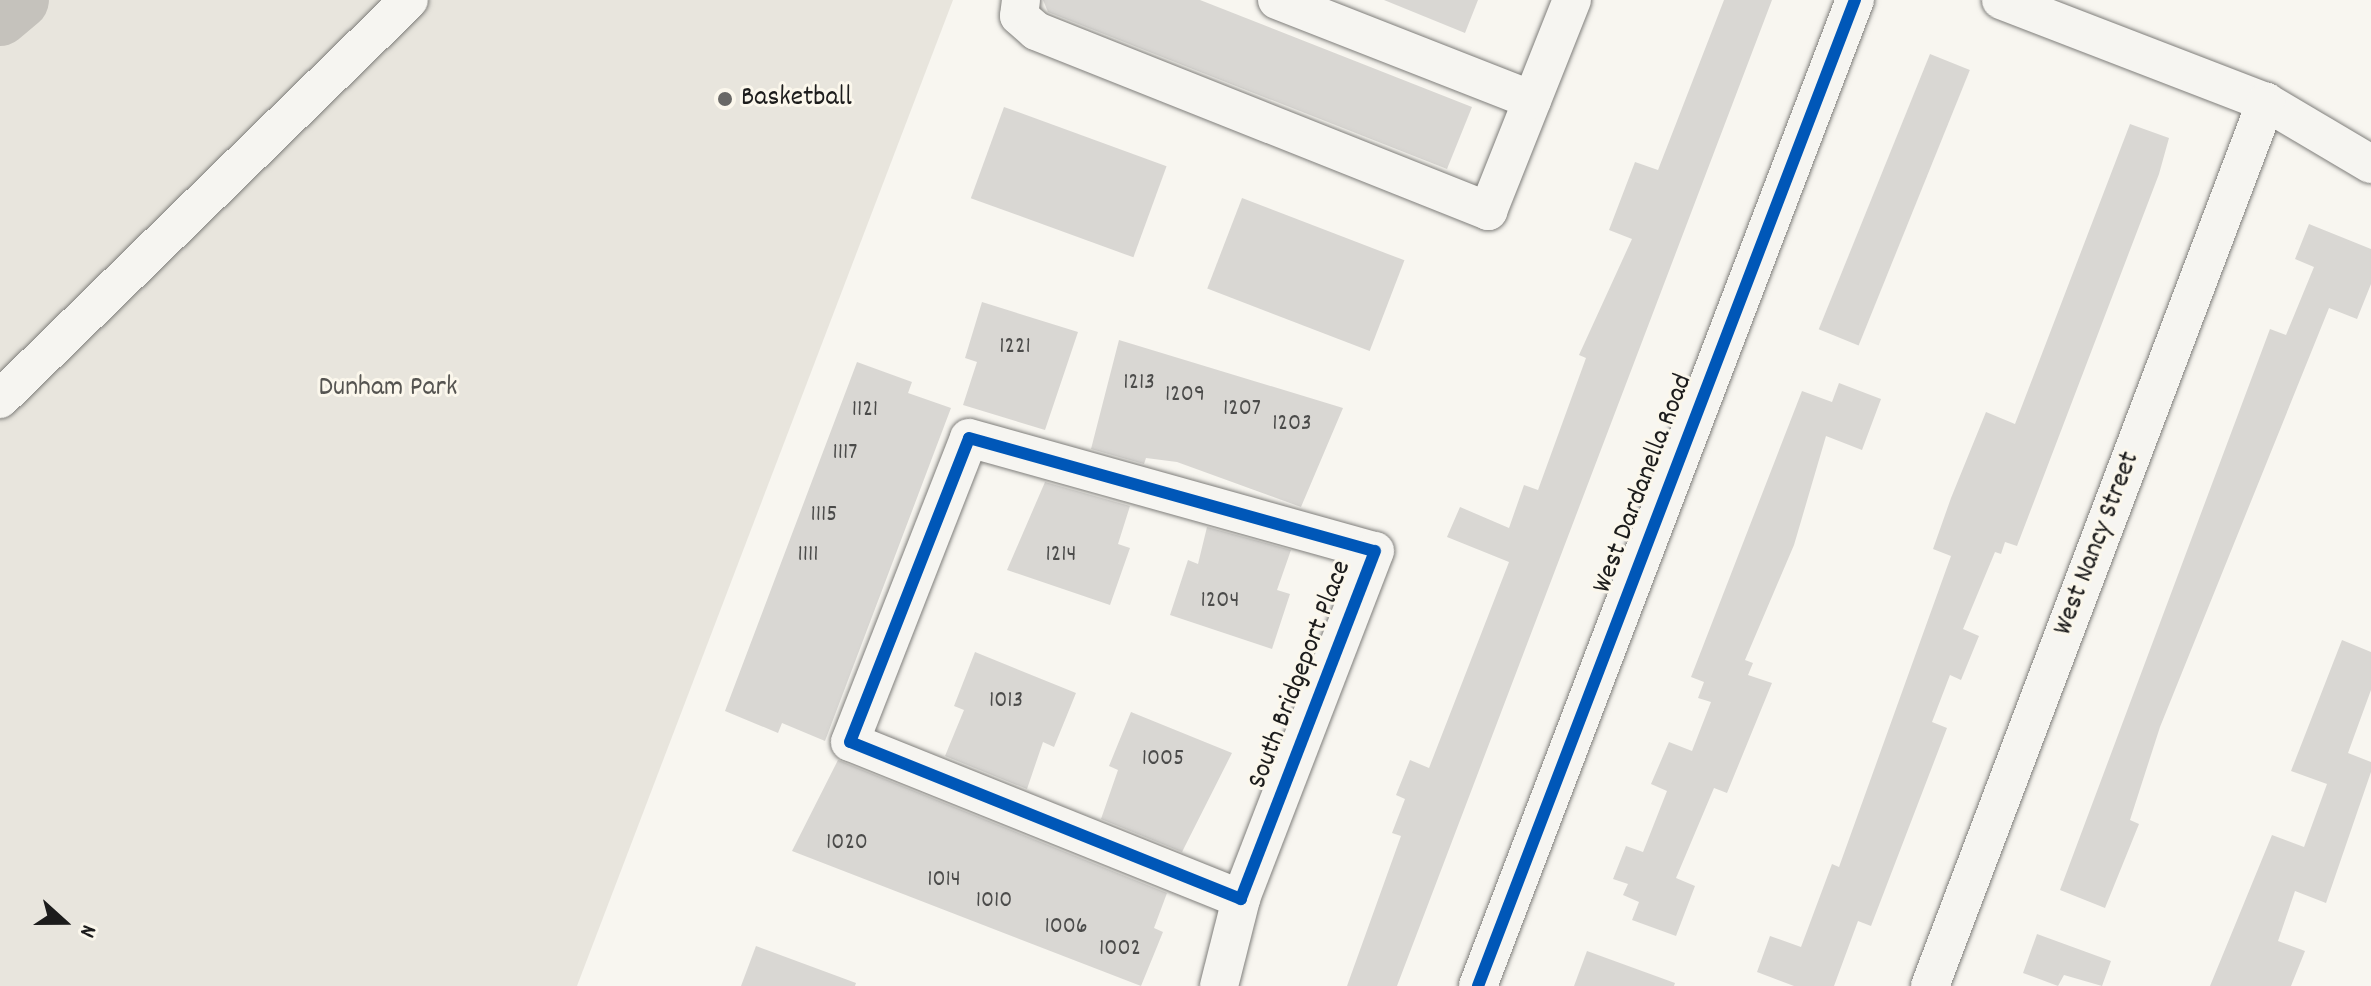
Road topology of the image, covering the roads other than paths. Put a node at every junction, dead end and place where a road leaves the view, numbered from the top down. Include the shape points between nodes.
1 (409, 0) edge
2 (1021, 0) edge
3 (1277, 0) edge
4 (1572, 0) edge
5 (1855, 0) edge
6 (2001, 0) edge
7 (1319, 8) edge
8 (1532, 100) junction
9 (2266, 102) junction
10 (2371, 164) edge
11 (0, 399) edge
12 (1241, 899) junction
13 (1219, 986) edge
14 (1478, 986) edge
15 (1930, 986) edge

1 - 11 street
2 - 8 street via 1019,16 1036,31 1488,211
3 - 7 street
4 - 8 street
5 - 14 street, West Dardanella Road
6 - 9 street
7 - 8 street
9 - 10 street
9 - 15 street, West Nancy Street
12 - 12 street, South Bridgeport Place via 1375,551 969,438 850,742
12 - 13 street, South Bridgeport Place

